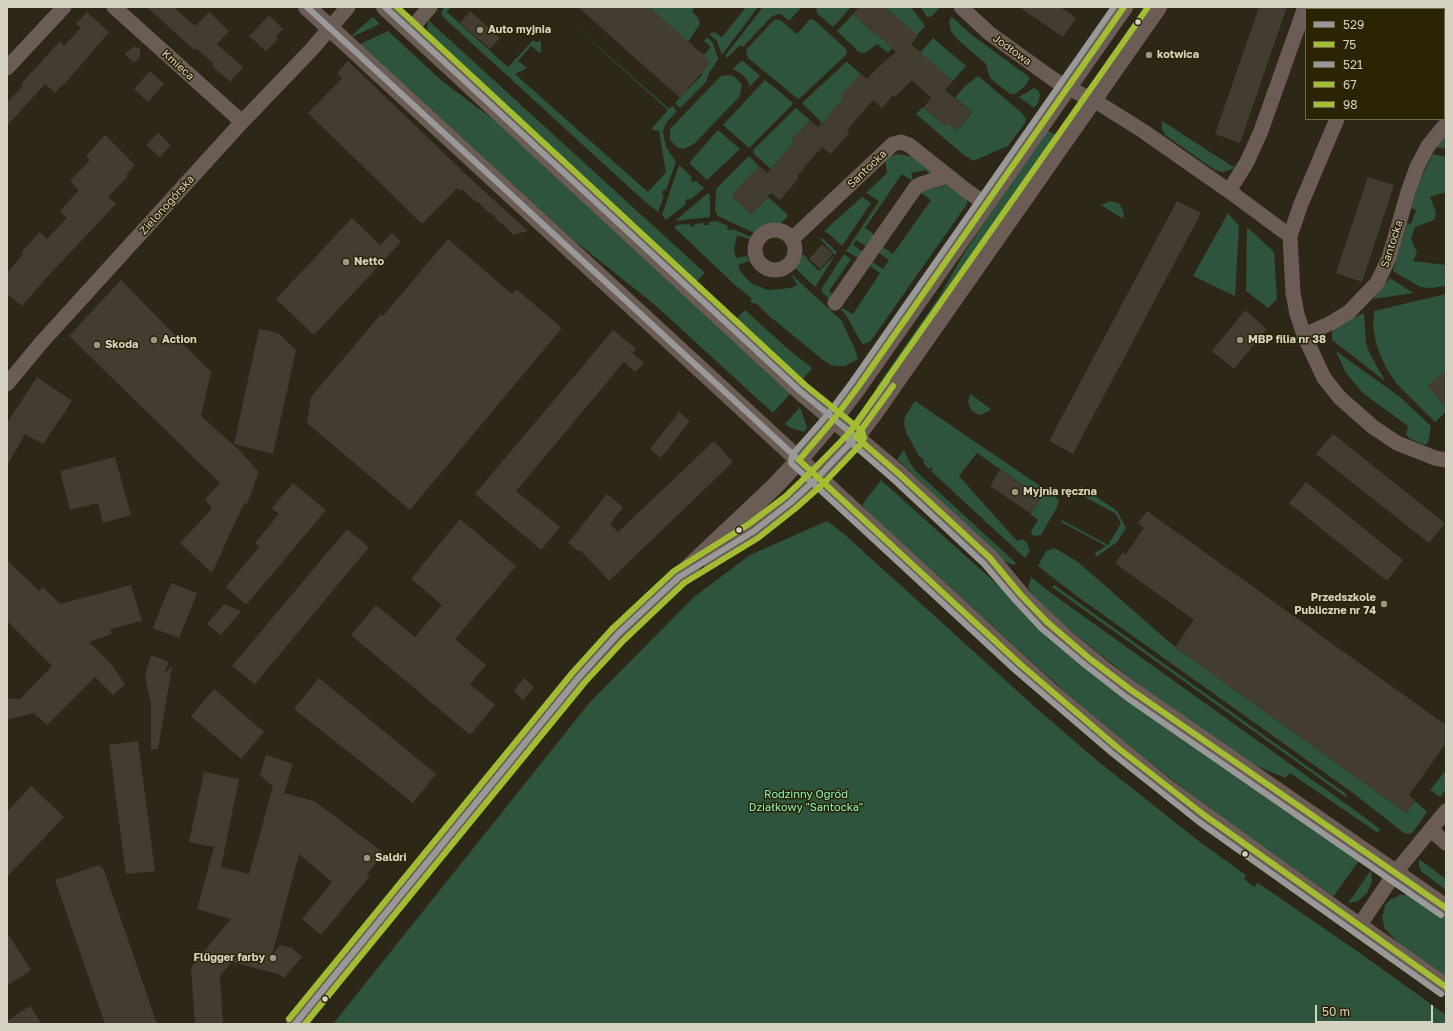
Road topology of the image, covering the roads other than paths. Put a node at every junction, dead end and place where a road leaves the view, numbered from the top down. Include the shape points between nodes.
1 (64, 7) edge
2 (114, 7) edge
3 (308, 7) edge
4 (348, 7) edge
5 (385, 7) edge
6 (430, 7) edge
7 (961, 7) edge
8 (1124, 7) edge
9 (1158, 7) edge
10 (1305, 7) edge
11 (330, 28) junction
12 (410, 30) junction
13 (7, 68) edge
14 (1067, 87) junction
15 (1092, 100) junction
16 (1337, 120) edge
17 (242, 122) junction
18 (1446, 124) edge
19 (948, 176) junction
20 (1229, 191) junction
21 (986, 204) junction
22 (1290, 236) junction
23 (792, 239) dead end
24 (835, 303) dead end
25 (1304, 335) junction
26 (7, 384) edge
27 (834, 419) junction
28 (856, 437) junction
29 (799, 460) junction
30 (1446, 460) edge
31 (818, 477) junction
32 (679, 577) junction
33 (1446, 811) edge
34 (1431, 830) junction
35 (1446, 843) edge
36 (1396, 874) junction
37 (1446, 908) edge
38 (1360, 926) junction
39 (1446, 987) edge
40 (295, 1024) edge

1 - 13 street
2 - 17 street, Kmieca
3 - 11 street
4 - 11 street, Zielonogórska
5 - 12 street
6 - 12 street
7 - 14 street, Jodłowa via 989,33
8 - 14 street
9 - 15 street
10 - 20 street via 1258,136 1241,173
11 - 17 street, Zielonogórska
11 - 29 street
12 - 27 street via 800,391
14 - 15 street
14 - 21 street
15 - 20 street via 1143,131
15 - 28 street
16 - 22 street
17 - 26 street, Zielonogórska via 41,343
18 - 25 street, Santocka via 1428,146 1417,167 1389,258 1377,283 1349,312
19 - 21 street, Santocka
19 - 23 street, Santocka via 909,145 901,142 893,144
19 - 24 street via 916,187
20 - 22 street
21 - 27 street
22 - 25 street via 1293,293
25 - 30 street via 1324,378 1351,409 1373,428 1397,443
27 - 28 street
27 - 29 street
28 - 31 street
28 - 36 street via 990,558 1033,608 1090,659
29 - 31 street
29 - 32 street
31 - 32 street via 754,531
31 - 38 street via 1021,665 1118,748 1193,807
32 - 40 street via 631,622 579,677
33 - 34 street
34 - 35 street
34 - 36 street
36 - 37 street
36 - 38 street
38 - 39 street

